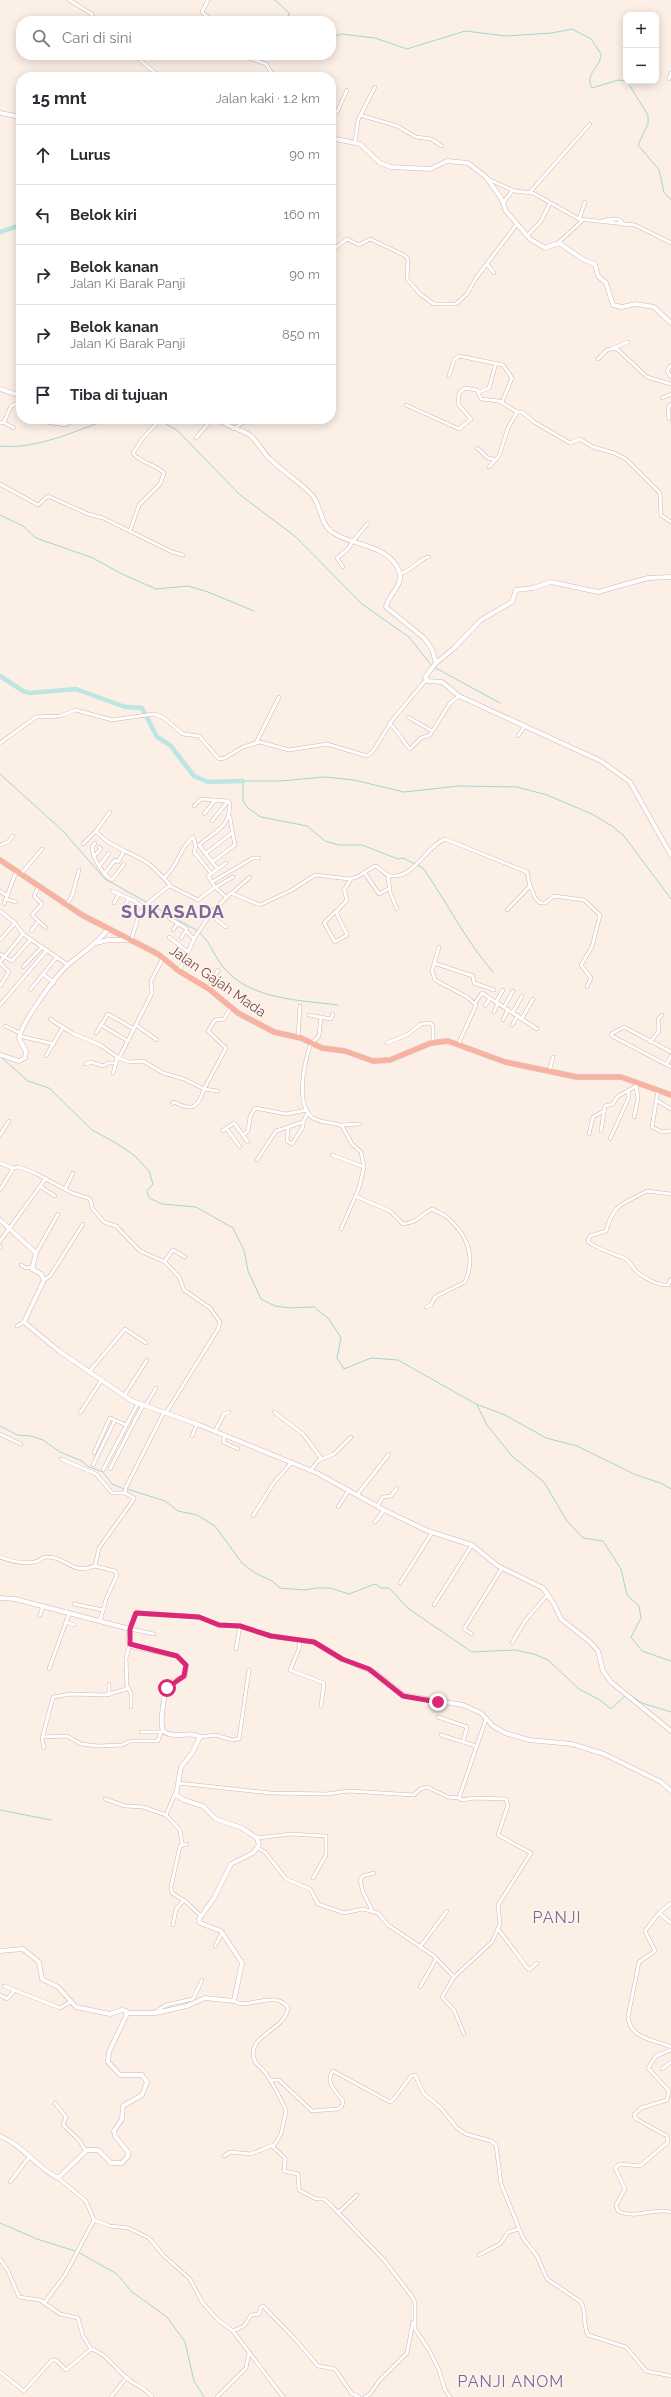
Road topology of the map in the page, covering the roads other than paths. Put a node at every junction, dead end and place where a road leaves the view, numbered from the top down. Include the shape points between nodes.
1 (69, 0) edge
2 (208, 0) edge
3 (91, 16) edge
4 (206, 16) edge
5 (140, 60) edge
6 (254, 60) edge
7 (154, 72) edge
8 (271, 72) edge
9 (671, 73) edge
10 (669, 79) dead end
11 (375, 88) dead end
12 (347, 90) dead end
13 (336, 112) edge
14 (0, 113) edge
15 (360, 115) junction
16 (16, 116) edge
17 (590, 124) dead end
18 (336, 139) edge
19 (355, 142) junction
20 (442, 146) dead end
21 (486, 177) junction
22 (513, 190) junction
23 (530, 192) junction
24 (503, 202) junction
25 (585, 202) dead end
26 (550, 203) junction
27 (579, 219) junction
28 (583, 220) junction
29 (517, 224) junction
30 (527, 236) junction
31 (558, 243) junction
32 (671, 243) edge
33 (336, 247) edge
34 (487, 264) junction
35 (494, 273) dead end
36 (671, 324) edge
37 (628, 342) dead end
38 (613, 348) junction
39 (598, 359) dead end
40 (496, 363) junction
41 (671, 365) edge
42 (449, 376) dead end
43 (671, 377) edge
44 (671, 384) edge
45 (0, 389) edge
46 (478, 392) junction
47 (16, 394) edge
48 (671, 394) edge
49 (662, 398) dead end
50 (502, 402) junction
51 (16, 404) edge
52 (671, 404) edge
53 (406, 405) dead end
54 (517, 412) junction
55 (669, 419) dead end
56 (1, 422) edge
57 (156, 424) edge
58 (208, 424) edge
59 (226, 424) edge
60 (241, 424) edge
61 (14, 428) dead end
62 (233, 429) junction
63 (196, 438) dead end
64 (477, 448) dead end
65 (496, 460) junction
66 (489, 467) dead end
67 (0, 484) edge
68 (671, 522) edge
69 (368, 523) dead end
70 (130, 531) junction
71 (353, 540) junction
72 (183, 555) dead end
73 (429, 557) dead end
74 (343, 567) dead end
75 (400, 574) junction
76 (671, 577) edge
77 (434, 665) junction
78 (426, 680) junction
79 (459, 696) junction
80 (279, 697) dead end
81 (408, 717) dead end
82 (389, 723) junction
83 (524, 727) junction
84 (432, 731) junction
85 (518, 736) dead end
86 (0, 743) edge
87 (256, 743) junction
88 (215, 800) junction
89 (228, 801) junction
90 (194, 806) dead end
91 (110, 812) dead end
92 (204, 814) dead end
93 (230, 817) junction
94 (212, 821) dead end
95 (96, 831) junction
96 (232, 833) junction
97 (13, 836) dead end
98 (95, 843) dead end
99 (83, 844) dead end
100 (0, 845) edge
101 (99, 847) dead end
102 (42, 849) dead end
103 (124, 851) junction
104 (108, 853) dead end
105 (205, 854) junction
106 (671, 855) edge
107 (94, 856) junction
108 (259, 858) dead end
109 (0, 861) edge
110 (212, 862) junction
111 (226, 863) dead end
112 (124, 864) dead end
113 (100, 865) junction
114 (217, 868) junction
115 (79, 870) dead end
116 (210, 872) junction
117 (364, 872) junction
118 (19, 873) junction
119 (104, 874) junction
120 (388, 875) junction
121 (233, 877) dead end
122 (250, 877) dead end
123 (165, 878) junction
124 (351, 879) junction
125 (212, 882) junction
126 (39, 885) junction
127 (530, 885) junction
128 (170, 886) junction
129 (216, 887) junction
130 (390, 888) junction
131 (0, 891) edge
132 (112, 891) dead end
133 (234, 892) junction
134 (119, 894) junction
135 (7, 897) junction
136 (226, 897) junction
137 (129, 898) junction
138 (16, 902) dead end
139 (114, 903) dead end
140 (4, 904) dead end
141 (67, 904) junction
142 (124, 908) dead end
143 (143, 908) junction
144 (397, 909) dead end
145 (507, 910) dead end
146 (0, 911) edge
147 (336, 911) junction
148 (210, 915) junction
149 (169, 918) dead end
150 (38, 922) junction
151 (15, 923) junction
152 (178, 923) junction
153 (226, 927) dead end
154 (46, 928) dead end
155 (108, 928) junction
156 (173, 930) dead end
157 (31, 931) dead end
158 (186, 931) junction
159 (23, 934) junction
160 (118, 937) junction
161 (169, 937) dead end
162 (181, 938) dead end
163 (194, 938) junction
164 (31, 939) junction
165 (0, 940) edge
166 (130, 940) junction
167 (96, 943) junction
168 (42, 946) junction
169 (439, 947) dead end
170 (47, 950) junction
171 (188, 952) junction
172 (2, 955) edge
173 (57, 957) junction
174 (163, 958) junction
175 (0, 962) edge
176 (434, 963) junction
177 (68, 965) junction
178 (23, 967) dead end
179 (218, 970) dead end
180 (179, 971) junction
181 (43, 974) junction
182 (54, 983) junction
183 (1, 984) edge
184 (587, 987) dead end
185 (208, 989) junction
186 (30, 990) dead end
187 (494, 990) dead end
188 (503, 990) dead end
189 (514, 991) dead end
190 (522, 996) dead end
191 (490, 998) junction
192 (533, 999) dead end
193 (475, 1003) junction
194 (497, 1003) junction
195 (0, 1005) edge
196 (300, 1006) dead end
197 (485, 1006) dead end
198 (231, 1007) junction
199 (504, 1007) junction
200 (508, 1010) junction
201 (494, 1012) dead end
202 (512, 1012) junction
203 (309, 1014) dead end
204 (333, 1014) dead end
205 (518, 1015) junction
206 (662, 1015) dead end
207 (321, 1017) junction
208 (522, 1018) junction
209 (50, 1019) dead end
210 (503, 1020) dead end
211 (101, 1025) junction
212 (136, 1025) junction
213 (512, 1025) dead end
214 (5, 1026) dead end
215 (64, 1027) junction
216 (134, 1029) junction
217 (537, 1029) dead end
218 (19, 1034) junction
219 (96, 1034) dead end
220 (298, 1037) junction
221 (157, 1040) dead end
222 (128, 1041) junction
223 (433, 1042) junction
224 (650, 1042) junction
225 (312, 1043) junction
226 (387, 1043) dead end
227 (54, 1044) junction
228 (458, 1045) junction
229 (671, 1052) edge
230 (1, 1055) edge
231 (46, 1056) dead end
232 (671, 1056) edge
233 (553, 1057) dead end
234 (118, 1058) junction
235 (116, 1063) junction
236 (667, 1063) junction
237 (86, 1064) dead end
238 (671, 1067) edge
239 (549, 1072) junction
240 (113, 1073) dead end
241 (636, 1084) junction
242 (204, 1089) junction
243 (218, 1091) dead end
244 (628, 1091) junction
245 (658, 1091) junction
246 (671, 1095) edge
247 (656, 1100) junction
248 (172, 1104) dead end
249 (671, 1109) edge
250 (308, 1111) junction
251 (604, 1111) junction
252 (634, 1117) dead end
253 (9, 1122) dead end
254 (303, 1122) junction
255 (360, 1124) dead end
256 (342, 1125) junction
257 (226, 1128) junction
258 (288, 1128) junction
259 (671, 1130) edge
260 (222, 1131) dead end
261 (601, 1131) dead end
262 (589, 1134) dead end
263 (0, 1135) edge
264 (243, 1135) junction
265 (610, 1139) dead end
266 (248, 1142) dead end
267 (240, 1147) dead end
268 (332, 1155) dead end
269 (257, 1160) dead end
270 (0, 1163) edge
271 (364, 1167) junction
272 (13, 1169) junction
273 (73, 1172) dead end
274 (46, 1178) junction
275 (41, 1186) junction
276 (65, 1189) junction
277 (0, 1190) edge
278 (671, 1194) edge
279 (55, 1196) dead end
280 (355, 1196) junction
281 (58, 1214) dead end
282 (0, 1220) edge
283 (83, 1224) dead end
284 (9, 1227) junction
285 (341, 1229) dead end
286 (0, 1241) edge
287 (36, 1253) junction
288 (185, 1257) dead end
289 (164, 1262) junction
290 (21, 1265) dead end
291 (32, 1267) junction
292 (671, 1279) edge
293 (44, 1280) junction
294 (426, 1307) dead end
295 (24, 1322) junction
296 (17, 1326) dead end
297 (146, 1343) dead end
298 (147, 1360) dead end
299 (89, 1372) junction
300 (102, 1381) junction
301 (156, 1388) dead end
302 (124, 1396) junction
303 (138, 1403) junction
304 (145, 1405) junction
305 (165, 1412) junction
306 (230, 1412) dead end
307 (274, 1412) dead end
308 (80, 1413) dead end
309 (115, 1420) junction
310 (197, 1424) junction
311 (126, 1425) junction
312 (215, 1431) junction
313 (0, 1434) edge
314 (225, 1435) junction
315 (192, 1436) dead end
316 (351, 1437) dead end
317 (21, 1444) dead end
318 (238, 1449) dead end
319 (94, 1453) dead end
320 (389, 1454) dead end
321 (321, 1458) junction
322 (61, 1459) dead end
323 (291, 1463) junction
324 (93, 1465) dead end
325 (110, 1469) dead end
326 (102, 1470) dead end
327 (310, 1471) junction
328 (397, 1488) dead end
329 (349, 1490) junction
330 (125, 1492) junction
331 (357, 1495) junction
332 (377, 1506) junction
333 (338, 1507) dead end
334 (384, 1510) junction
335 (253, 1516) dead end
336 (375, 1522) dead end
337 (432, 1532) junction
338 (472, 1545) junction
339 (0, 1557) edge
340 (95, 1566) junction
341 (502, 1568) junction
342 (400, 1582) dead end
343 (548, 1594) junction
344 (0, 1598) edge
345 (74, 1604) dead end
346 (434, 1605) dead end
347 (43, 1606) junction
348 (103, 1610) junction
349 (69, 1614) junction
350 (40, 1615) dead end
351 (100, 1621) junction
352 (66, 1622) junction
353 (74, 1625) dead end
354 (240, 1626) junction
355 (130, 1629) junction
356 (154, 1634) dead end
357 (472, 1634) dead end
358 (300, 1639) junction
359 (512, 1643) dead end
360 (130, 1644) junction
361 (236, 1649) dead end
362 (49, 1669) dead end
363 (249, 1670) dead end
364 (109, 1684) dead end
365 (128, 1687) junction
366 (109, 1694) junction
367 (321, 1706) dead end
368 (131, 1707) dead end
369 (438, 1717) dead end
370 (486, 1719) junction
371 (162, 1731) junction
372 (671, 1731) edge
373 (141, 1732) dead end
374 (441, 1735) dead end
375 (42, 1737) junction
376 (200, 1737) junction
377 (463, 1742) junction
378 (476, 1746) junction
379 (44, 1748) dead end
380 (178, 1783) junction
381 (671, 1792) edge
382 (175, 1794) junction
383 (459, 1798) junction
384 (105, 1799) dead end
385 (166, 1815) junction
386 (257, 1838) junction
387 (182, 1844) junction
388 (187, 1844) dead end
389 (258, 1848) junction
390 (374, 1873) dead end
391 (313, 1878) dead end
392 (183, 1900) junction
393 (671, 1903) edge
394 (372, 1910) junction
395 (447, 1911) dead end
396 (659, 1913) junction
397 (201, 1916) junction
398 (671, 1923) edge
399 (173, 1925) dead end
400 (498, 1929) junction
401 (222, 1933) junction
402 (215, 1946) dead end
403 (420, 1946) junction
404 (0, 1950) edge
405 (436, 1958) junction
406 (537, 1963) dead end
407 (454, 1977) junction
408 (202, 1980) dead end
409 (4, 1986) dead end
410 (420, 1987) dead end
411 (14, 1991) junction
412 (0, 1995) edge
413 (234, 2001) junction
414 (70, 2002) junction
415 (127, 2013) junction
416 (153, 2013) junction
417 (464, 2034) dead end
418 (671, 2047) edge
419 (671, 2050) edge
420 (671, 2062) edge
421 (662, 2070) dead end
422 (270, 2080) junction
423 (55, 2104) dead end
424 (0, 2136) edge
425 (273, 2145) junction
426 (85, 2150) junction
427 (30, 2156) junction
428 (224, 2156) dead end
429 (58, 2178) junction
430 (10, 2182) dead end
431 (357, 2195) dead end
432 (671, 2212) edge
433 (338, 2213) junction
434 (94, 2220) junction
435 (519, 2229) junction
436 (478, 2255) dead end
437 (0, 2259) edge
438 (45, 2302) junction
439 (414, 2322) junction
440 (233, 2331) junction
441 (91, 2349) junction
442 (249, 2352) junction
443 (0, 2372) edge
444 (671, 2376) edge
445 (127, 2377) junction
446 (111, 2397) edge
447 (152, 2397) edge
448 (217, 2397) edge
449 (283, 2397) edge
450 (359, 2397) edge
451 (364, 2397) edge
452 (450, 2397) edge

1 - 3 street via 92,14
2 - 4 street via 202,12
5 - 7 street
6 - 8 street via 266,64
9 - 10 street
11 - 15 street
12 - 13 street
14 - 16 street
15 - 19 street
15 - 20 street via 397,126 416,137 431,139
17 - 23 street
18 - 19 street
19 - 21 street via 380,163 391,167 430,169 447,161 457,160 474,167
21 - 22 street
21 - 24 street
22 - 23 street
22 - 24 street
23 - 26 street
24 - 29 street via 506,211
25 - 27 street
26 - 27 street
26 - 30 street via 541,221
27 - 28 street
28 - 31 street
28 - 32 street via 635,225
29 - 30 street
29 - 34 street
30 - 31 street via 544,248
31 - 36 street via 596,266 598,276 606,283 613,305 622,307 636,304 654,307
33 - 34 street via 348,239 359,245 370,240 404,255 408,258 408,281 424,298 437,305 456,304 461,301
34 - 35 street
37 - 38 street
38 - 39 street
38 - 44 street via 625,355 647,377
40 - 42 street via 459,356 454,360
40 - 46 street via 489,388
40 - 50 street via 507,367 512,377
41 - 43 street via 667,371
45 - 47 street
46 - 50 street via 482,400
46 - 53 street via 465,388 459,393 458,404 471,419 459,429
48 - 49 street
50 - 54 street
51 - 56 street via 11,406
52 - 55 street via 668,408
54 - 65 street via 508,428 500,456
54 - 68 street via 522,412 570,443 580,439 593,447 626,459 660,493 661,515
56 - 61 street
57 - 70 street via 133,453 164,473 160,484 139,505
58 - 63 street
59 - 62 street
60 - 62 street
62 - 71 street via 248,434 270,460 312,495 331,531
64 - 65 street via 488,458
65 - 66 street
67 - 70 street via 38,505 48,496
69 - 71 street
70 - 72 street
71 - 74 street via 348,549 337,558
71 - 75 street via 388,557
73 - 75 street via 423,558 410,570
75 - 77 street via 397,588 386,607 427,642
76 - 77 street via 648,578 598,592 551,582 516,590 510,604 481,620
77 - 78 street via 425,676
78 - 79 street via 442,682
78 - 82 street
79 - 83 street
79 - 84 street via 450,703
80 - 87 street
81 - 84 street
82 - 84 street via 399,732 410,749 419,739 430,735
82 - 87 street via 372,754 367,756 327,744 289,750
83 - 85 street
83 - 106 street via 601,762 628,779
86 - 87 street via 39,716 60,716 76,710 108,719 154,714 164,718 183,734 199,736 219,759
88 - 89 street
88 - 90 street via 201,799
88 - 92 street
89 - 93 street
89 - 94 street
91 - 95 street
93 - 96 street
93 - 105 street via 220,829 199,845
95 - 99 street
95 - 103 street via 104,840
96 - 105 street
96 - 110 street via 235,845
97 - 100 street via 8,842
98 - 107 street via 92,846
101 - 107 street via 101,849
102 - 118 street
103 - 119 street via 118,862 115,860
103 - 123 street via 145,861
104 - 113 street
105 - 110 street
107 - 113 street
108 - 125 street via 252,858
109 - 118 highway, Jalan Gajah Mada
110 - 114 street
111 - 114 street
112 - 119 street via 112,880
113 - 119 street
114 - 116 street
115 - 141 street via 71,899
116 - 123 street via 194,852 196,846 193,837 183,846 176,864
116 - 125 street via 208,876
117 - 120 street via 375,866
117 - 124 street
117 - 130 street via 379,894
118 - 126 highway, Jalan Gajah Mada
118 - 135 street
120 - 127 street via 395,876 414,867 440,841 447,839 525,870
120 - 130 street
121 - 129 street
122 - 133 street
123 - 128 street
124 - 133 street via 315,875 292,890 260,905
124 - 147 street via 344,890 347,900
125 - 129 street
126 - 141 highway, Jalan Gajah Mada
126 - 150 street via 34,896 42,904 32,915
127 - 145 street
127 - 184 street via 540,903 545,903 556,896 582,899 600,915 592,947 581,965 591,978
128 - 129 street via 198,900
128 - 143 street
129 - 136 street
130 - 144 street
131 - 135 street
132 - 134 street
133 - 136 street
134 - 137 street
134 - 139 street
135 - 138 street
135 - 140 street
136 - 148 street
137 - 142 street
137 - 143 street
141 - 155 highway, Jalan Gajah Mada
143 - 166 street via 135,922
146 - 151 street
147 - 147 street via 347,935 335,942 324,923
148 - 153 street
148 - 163 street
149 - 152 street
150 - 154 street
150 - 157 street
151 - 159 street
151 - 165 street
152 - 156 street
152 - 158 street via 187,929
155 - 160 highway, Jalan Gajah Mada
155 - 167 street
158 - 162 street
158 - 163 street
159 - 164 street
159 - 172 street
160 - 166 highway, Jalan Gajah Mada
160 - 167 street
161 - 171 street
163 - 171 street
164 - 168 street
164 - 172 street via 12,961
166 - 174 highway, Jalan Gajah Mada
167 - 177 street
168 - 170 street
168 - 178 street
169 - 176 street
170 - 173 street
170 - 195 street
171 - 180 street
172 - 175 street
173 - 177 street
173 - 181 street
174 - 180 highway, Jalan Gajah Mada
174 - 212 street via 152,978 152,993
175 - 183 street via 10,972
176 - 187 street via 473,976 474,983
176 - 193 street via 432,974 435,980
177 - 182 street
179 - 185 street
180 - 185 highway, Jalan Gajah Mada
181 - 182 street
181 - 186 street
182 - 218 street
185 - 198 highway, Jalan Gajah Mada
188 - 194 street
189 - 199 street
190 - 202 street
191 - 193 street via 482,993
191 - 194 street
191 - 197 street
192 - 208 street
193 - 228 street via 476,1007
194 - 199 street
194 - 201 street
196 - 220 street
198 - 220 highway, Jalan Gajah Mada via 268,1030
198 - 242 street via 225,1018 215,1020 208,1031 226,1048
199 - 200 street
200 - 202 street
200 - 210 street
202 - 205 street
203 - 207 street
204 - 207 street via 331,1019
205 - 208 street
205 - 213 street
206 - 224 street via 658,1019 659,1031
207 - 225 street via 319,1036
208 - 217 street via 528,1025
209 - 215 street
211 - 216 street via 109,1014
211 - 219 street
211 - 222 street
212 - 216 street
212 - 221 street
214 - 218 street
215 - 227 street
215 - 234 street via 100,1045
216 - 222 street
218 - 227 street
218 - 230 street via 19,1041 26,1052 25,1058 19,1062
220 - 225 highway, Jalan Gajah Mada
222 - 234 street
223 - 225 highway, Jalan Gajah Mada via 395,1058 379,1061 366,1060 346,1051
223 - 226 street via 433,1026 430,1023 421,1024 407,1035
223 - 228 highway, Jalan Gajah Mada via 446,1041
224 - 229 street
224 - 236 street via 624,1028 611,1034
225 - 250 street via 302,1086
227 - 231 street
228 - 239 highway, Jalan Gajah Mada via 493,1060
232 - 236 street
233 - 239 street
234 - 235 street
234 - 242 street via 129,1062 142,1061 163,1073 184,1079
235 - 237 street via 103,1066 91,1062
235 - 240 street
236 - 238 street
239 - 241 highway, Jalan Gajah Mada via 587,1078 621,1077
241 - 244 street
241 - 245 highway, Jalan Gajah Mada
241 - 252 street via 638,1098
242 - 243 street
242 - 248 street via 192,1107 185,1108 174,1102
244 - 251 street via 617,1097 613,1104 606,1105
244 - 265 street via 629,1097
245 - 246 highway, Jalan Gajah Mada
245 - 247 street
247 - 249 street
247 - 259 street via 652,1127 662,1132
250 - 254 street
250 - 256 street via 313,1118 322,1122
250 - 264 street via 286,1114 255,1108 250,1117 248,1131
251 - 261 street
251 - 262 street via 593,1116
253 - 263 street
254 - 258 street
254 - 258 street via 303,1127 292,1144 287,1142
255 - 256 street
256 - 271 street via 352,1144 360,1152
257 - 260 street
257 - 264 street via 233,1123
257 - 267 street
258 - 269 street via 276,1131
264 - 266 street
268 - 271 street
270 - 272 street
271 - 280 street
272 - 274 street via 19,1167
272 - 277 street
273 - 276 street
274 - 275 street
274 - 276 street
275 - 279 street
275 - 284 street
276 - 289 street via 88,1198 91,1207 104,1222 113,1224 140,1251
278 - 292 street via 648,1191 638,1198 622,1203 610,1216 606,1231 590,1236 588,1241 625,1259 637,1272 660,1285 668,1285
280 - 285 street
280 - 294 street via 390,1211 403,1224 419,1220 433,1209 449,1219 468,1242 470,1252 465,1282 435,1297 431,1305
281 - 287 street
282 - 284 street
283 - 293 street via 50,1276
284 - 286 street
284 - 287 street
287 - 291 street
288 - 289 street via 173,1250
289 - 305 street via 178,1277 184,1290 210,1308 220,1322
290 - 291 street via 26,1268
291 - 293 street
293 - 295 street
295 - 296 street
295 - 299 street via 39,1337
297 - 299 street via 124,1329
298 - 302 street
299 - 300 street
300 - 302 street
300 - 308 street
301 - 304 street
302 - 303 street
303 - 304 street
303 - 311 street
304 - 305 street
304 - 325 street
305 - 310 street
305 - 330 street
306 - 312 street via 224,1414
307 - 321 street via 302,1434
309 - 311 street
309 - 319 street via 109,1419
309 - 324 street
310 - 312 street
310 - 315 street
311 - 326 street
312 - 314 street
313 - 317 street
314 - 318 street via 223,1442
314 - 323 street
316 - 321 street via 334,1454
320 - 331 street
321 - 327 street
322 - 330 street via 96,1474 112,1493
323 - 327 street
323 - 335 street via 273,1484
327 - 329 street
328 - 332 street via 390,1496 382,1498
329 - 331 street
329 - 333 street
330 - 340 street via 133,1499 99,1548
331 - 332 street
332 - 334 street
334 - 336 street
334 - 337 street
337 - 338 street
337 - 342 street
338 - 341 street
338 - 346 street
339 - 340 street via 13,1562 35,1562 42,1557 51,1557 80,1570
340 - 348 street via 111,1569 117,1575
341 - 343 street via 535,1583
341 - 357 street via 464,1629
343 - 359 street via 524,1621
343 - 372 street via 561,1619 594,1646 600,1656 605,1675
344 - 347 street
345 - 348 street
347 - 349 street
347 - 350 street
348 - 351 street
349 - 351 street
349 - 352 street
351 - 355 street
352 - 353 street
352 - 362 street
354 - 355 street via 219,1625 199,1617 136,1613
354 - 358 street via 271,1636
354 - 361 street
355 - 356 street
355 - 360 street
358 - 367 street via 299,1649 290,1670 324,1683
358 - 370 street via 314,1642 342,1659 369,1669 403,1696 463,1705 478,1711
360 - 365 street via 126,1664
360 - 371 street via 177,1656 186,1665 184,1676 171,1683 166,1690
363 - 376 street via 239,1739 232,1740 216,1735
364 - 366 street
365 - 366 street
365 - 368 street via 132,1694
366 - 375 street via 54,1696
369 - 377 street via 467,1728
370 - 378 street
370 - 381 street via 505,1733 529,1740 572,1744 604,1754 661,1782
371 - 373 street
371 - 375 street via 158,1741 131,1741 111,1746 86,1745 67,1736
371 - 376 street via 174,1735
374 - 377 street
375 - 379 street
376 - 380 street via 182,1766
377 - 378 street
378 - 383 street
380 - 382 street
380 - 383 street via 259,1792 319,1794 349,1792 414,1795 427,1787 448,1797
382 - 385 street
382 - 386 street via 203,1806 214,1817 242,1828
383 - 400 street via 506,1799 508,1806 498,1837 530,1851 498,1905
384 - 385 street via 124,1806 144,1807
385 - 387 street via 180,1830
386 - 389 street
386 - 391 street via 295,1834 327,1837 325,1858
387 - 388 street
387 - 392 street via 171,1889
389 - 394 street via 265,1852 270,1862 286,1879 310,1889 318,1904 346,1913
389 - 397 street via 231,1864 211,1903
390 - 394 street via 363,1876 360,1880
392 - 397 street
392 - 399 street via 176,1909
393 - 396 street
394 - 403 street via 379,1914 388,1926
395 - 403 street
396 - 398 street
396 - 418 street via 645,1931 655,1951 639,1962 628,2011 629,2025 648,2040
397 - 401 street via 200,1923 216,1928
400 - 406 street via 529,1970
400 - 407 street via 489,1945
401 - 402 street
401 - 413 street via 242,1963
403 - 405 street
404 - 414 street via 19,1948 28,1953 40,1963 42,1979 58,1987
405 - 407 street
405 - 410 street
407 - 417 street via 442,1997 454,2010
408 - 416 street via 196,1998 166,2005
409 - 411 street
411 - 412 street via 7,1999
411 - 414 street via 60,2008
413 - 416 street via 205,1998 187,2006
413 - 422 street via 244,2004 266,1999 283,2003 288,2007 277,2024 254,2047 255,2063
414 - 415 street via 76,2007 110,2014 122,2010
415 - 416 street
415 - 426 street via 109,2052 108,2062 120,2075 142,2075 147,2082 142,2095 123,2106 122,2117 114,2131 128,2156 122,2163 116,2164 108,2162 98,2150
419 - 432 street via 656,2056 648,2068 669,2091 667,2100 641,2108 634,2115 636,2120 664,2134 668,2142 640,2166 620,2164 615,2168 625,2188 616,2205 618,2211 636,2216
420 - 421 street
422 - 425 street via 286,2114 280,2136
422 - 435 street via 279,2080 306,2107 314,2111 338,2109 343,2105 331,2083 330,2075 333,2071 390,2102 410,2076 415,2075 424,2094 440,2107 457,2128 466,2134 496,2144 502,2184
423 - 426 street via 66,2117 63,2125 79,2140
424 - 427 street via 17,2144
425 - 428 street via 250,2154 230,2152
425 - 433 street via 285,2158 284,2171 298,2174 299,2190 316,2199 324,2199
426 - 429 street
427 - 429 street
427 - 430 street
429 - 434 street via 86,2201
431 - 433 street
433 - 439 street via 362,2235 413,2298
434 - 438 street via 65,2275
434 - 440 street via 110,2226 128,2228 149,2238 164,2256 190,2279 213,2316
435 - 436 street via 508,2232 500,2244
435 - 444 street via 525,2242 537,2256 547,2279 581,2302 588,2335 626,2347 646,2371
437 - 438 street via 8,2271 17,2296
438 - 441 street via 60,2314 78,2318 83,2336
439 - 451 street via 407,2353 379,2381 370,2394
439 - 452 street via 415,2329 440,2370 445,2390
440 - 442 street
440 - 450 street via 246,2325 250,2316 259,2314 263,2306 318,2366 335,2369 352,2394
441 - 443 street via 66,2370 56,2360 52,2360 24,2391
441 - 445 street via 104,2355
442 - 448 street via 246,2368
442 - 449 street
445 - 446 street
445 - 447 street

